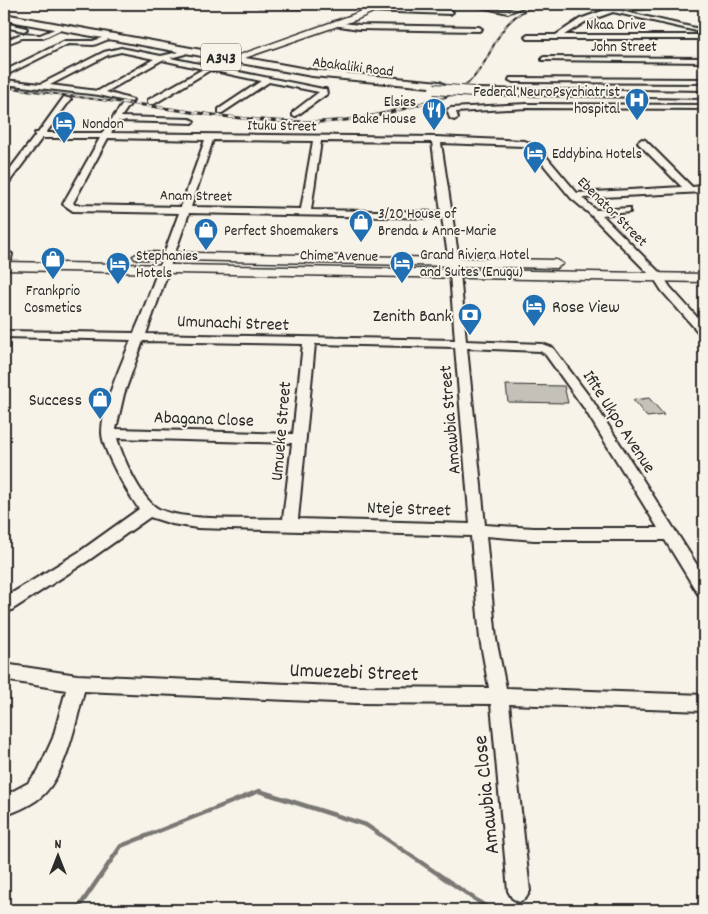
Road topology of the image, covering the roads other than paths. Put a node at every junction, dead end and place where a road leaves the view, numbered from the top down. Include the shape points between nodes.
1 (56, 4) edge
2 (259, 4) edge
3 (471, 4) edge
4 (526, 4) edge
5 (589, 4) edge
6 (663, 4) edge
7 (306, 6) dead end
8 (77, 7) dead end
9 (373, 7) edge
10 (611, 11) junction
11 (450, 12) dead end
12 (4, 18) edge
13 (335, 24) junction
14 (4, 25) edge
15 (24, 29) dead end
16 (479, 29) dead end
17 (59, 30) junction
18 (704, 31) edge
19 (528, 36) dead end
20 (559, 36) junction
21 (704, 37) edge
22 (108, 38) junction
23 (4, 43) edge
24 (94, 44) junction
25 (115, 50) junction
26 (183, 53) junction
27 (215, 56) junction
28 (250, 56) junction
29 (161, 58) junction
30 (544, 59) dead end
31 (230, 60) junction
32 (704, 60) edge
33 (208, 68) junction
34 (4, 74) edge
35 (267, 80) junction
36 (514, 80) dead end
37 (704, 81) edge
38 (4, 82) edge
39 (43, 86) junction
40 (437, 87) junction
41 (475, 90) junction
42 (704, 91) edge
43 (99, 93) junction
44 (704, 95) edge
45 (57, 98) dead end
46 (67, 99) junction
47 (76, 100) dead end
48 (152, 102) dead end
49 (127, 103) junction
50 (106, 104) dead end
51 (704, 107) edge
52 (222, 111) dead end
53 (296, 114) dead end
54 (454, 118) dead end
55 (115, 119) junction
56 (190, 121) dead end
57 (38, 135) junction
58 (106, 136) junction
59 (210, 137) junction
60 (317, 139) junction
61 (436, 140) junction
62 (642, 142) dead end
63 (525, 144) joint
64 (4, 183) edge
65 (704, 189) edge
66 (690, 190) junction
67 (574, 196) junction
68 (185, 210) junction
69 (627, 210) dead end
70 (306, 211) junction
71 (594, 213) junction
72 (446, 215) junction
73 (5, 262) edge
74 (166, 262) junction
75 (646, 266) junction
76 (704, 266) edge
77 (455, 267) junction
78 (659, 278) junction
79 (704, 278) edge
80 (704, 332) edge
81 (4, 334) edge
82 (138, 337) junction
83 (309, 341) junction
84 (461, 344) junction
85 (109, 433) junction
86 (298, 439) junction
87 (149, 510) junction
88 (290, 523) junction
89 (477, 530) junction
90 (670, 534) junction
91 (704, 588) edge
92 (4, 606) edge
93 (4, 672) edge
94 (77, 683) junction
95 (499, 696) junction
96 (704, 703) edge
97 (4, 806) edge
98 (519, 890) dead end

1 - 8 street
2 - 7 street
3 - 4 street via 508,10
5 - 10 street
6 - 10 street
9 - 11 street
9 - 13 main road
10 - 18 street
10 - 20 street via 589,17
12 - 17 highway, Abakaliki Road / A343
12 - 27 highway, Abakaliki Road / A343
13 - 16 street
13 - 28 main road
14 - 15 street
17 - 22 highway, Abakaliki Road / A343
17 - 23 street via 41,37 21,36
19 - 20 street, Nkaa Drive
20 - 21 street, Nkaa Drive
22 - 24 street
22 - 26 highway, Abakaliki Road / A343
24 - 25 street
24 - 34 street via 67,42
25 - 29 street
25 - 39 street
26 - 29 street
26 - 31 highway, Abakaliki Road / A343
27 - 28 highway
27 - 31 highway, Abakaliki Road / A343
28 - 31 highway, Abakaliki Road / A343
28 - 40 highway, Abakaliki Road / A343 via 334,76
29 - 33 street
29 - 43 street
30 - 32 street, John Street
31 - 33 street
31 - 40 highway, Abakaliki Road / A343 via 315,77
33 - 35 street
33 - 48 street
35 - 52 street
35 - 53 street via 324,91
36 - 37 street
38 - 39 street
39 - 43 street
40 - 41 highway, Abakaliki Road / A343, bridge
41 - 42 highway, Abakaliki Road / A343
41 - 44 highway, Abakaliki Road / A343
43 - 49 street
45 - 46 street
46 - 47 street
46 - 57 street
49 - 50 street
49 - 55 street, Anam Street
51 - 54 street via 469,108 451,110
55 - 56 street
55 - 58 street, Anam Street
57 - 58 street, Ituku Street
57 - 64 street
58 - 59 street, Ituku Street
58 - 68 street, Anam Street via 69,206
59 - 60 street, Ituku Street
59 - 68 street
60 - 61 street, Ituku Street
60 - 70 street
61 - 63 street, Ituku Street
61 - 72 street, Amawbia Street
62 - 66 street
63 - 67 street, Ebenator Street via 536,150
65 - 66 street
66 - 67 street
67 - 71 street, Ebenator Street
68 - 70 street, Anam Street
68 - 74 street
69 - 71 street
70 - 72 street, Anam Street
71 - 75 street, Ebenator Street
72 - 77 street, Amawbia Street
73 - 74 main road, Chime Avenue
74 - 77 main road, Chime Avenue
74 - 82 street
75 - 76 main road, Chime Avenue
75 - 77 main road, Chime Avenue
75 - 78 street, Ebenator Street
77 - 78 main road, Chime Avenue
77 - 84 street, Amawbia Street
78 - 79 main road, Chime Avenue
78 - 80 street
81 - 82 street, Umunachi Street
82 - 83 street, Umunachi Street
82 - 85 street
83 - 84 street, Umunachi Street
83 - 86 street, Umueke Street
84 - 89 street, Amawbia Street
84 - 90 street, Ifite Ukpo Avenue via 533,346 549,351 590,406
85 - 86 street, Abagana Close
85 - 87 street via 112,447
86 - 88 street, Umueke Street
87 - 88 street, Nteje Street via 197,522
87 - 92 street
88 - 89 street, Nteje Street
89 - 90 street, Nteje Street via 544,534
89 - 95 street, Amawbia Street via 488,639
90 - 91 street, Ifite Ukpo Avenue
93 - 94 street, Umuezebi Street
94 - 95 street, Umuezebi Street via 358,695
94 - 97 street via 66,726 37,788
95 - 96 street, Umuezebi Street
95 - 98 street, Amawbia Close

